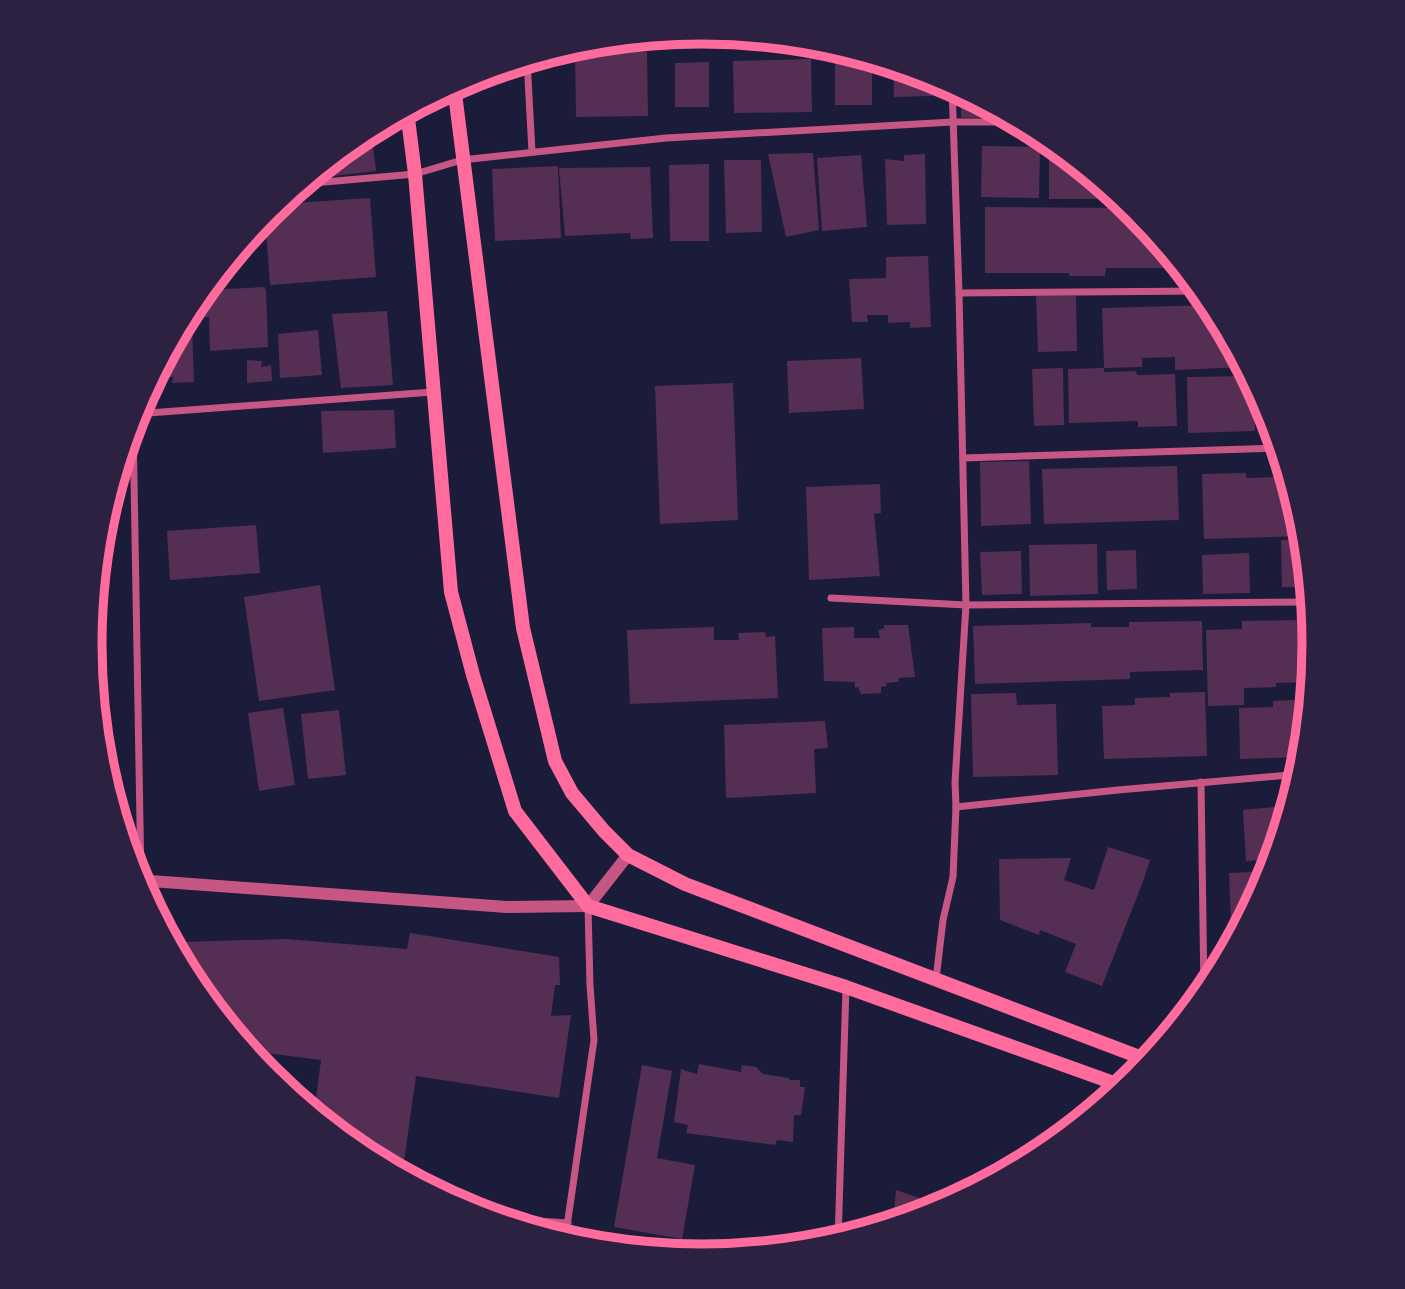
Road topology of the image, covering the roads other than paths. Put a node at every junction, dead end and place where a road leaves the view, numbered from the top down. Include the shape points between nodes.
1 (528, 70) edge
2 (455, 97) edge
3 (952, 99) edge
4 (408, 121) edge
5 (953, 122) junction
6 (999, 122) edge
7 (532, 152) junction
8 (462, 160) junction
9 (415, 174) junction
10 (319, 182) edge
11 (1188, 291) edge
12 (959, 293) junction
13 (434, 392) junction
14 (148, 413) edge
15 (1270, 448) edge
16 (133, 453) edge
17 (964, 458) junction
18 (831, 598) dead end
19 (1302, 602) edge
20 (966, 606) junction
21 (1289, 775) edge
22 (1201, 782) junction
23 (956, 807) junction
24 (139, 851) edge
25 (628, 855) junction
26 (150, 881) edge
27 (588, 906) junction
28 (1204, 975) edge
29 (936, 979) junction
30 (846, 987) junction
31 (1139, 1057) edge
32 (1113, 1083) edge
33 (533, 1221) edge
34 (568, 1223) junction
35 (567, 1230) edge
36 (838, 1230) edge

1 - 7 street
2 - 8 main road
3 - 5 street
4 - 9 main road
5 - 6 street
5 - 7 street via 666,138
5 - 12 street
7 - 8 street
8 - 9 street
8 - 25 main road via 523,628 555,761 572,793
9 - 10 street
9 - 13 main road
11 - 12 street
12 - 17 street
13 - 14 street
13 - 27 main road via 451,592 473,675 515,811
15 - 17 street
16 - 24 street
17 - 20 street
18 - 20 street
19 - 20 street
20 - 23 street
21 - 22 street
22 - 23 street
22 - 28 street
23 - 29 street via 953,877
25 - 27 street
25 - 29 main road via 685,884
26 - 27 street via 507,907
27 - 30 main road
27 - 34 street via 594,1040
29 - 31 main road
30 - 32 main road
30 - 36 street
33 - 34 street
34 - 35 street

